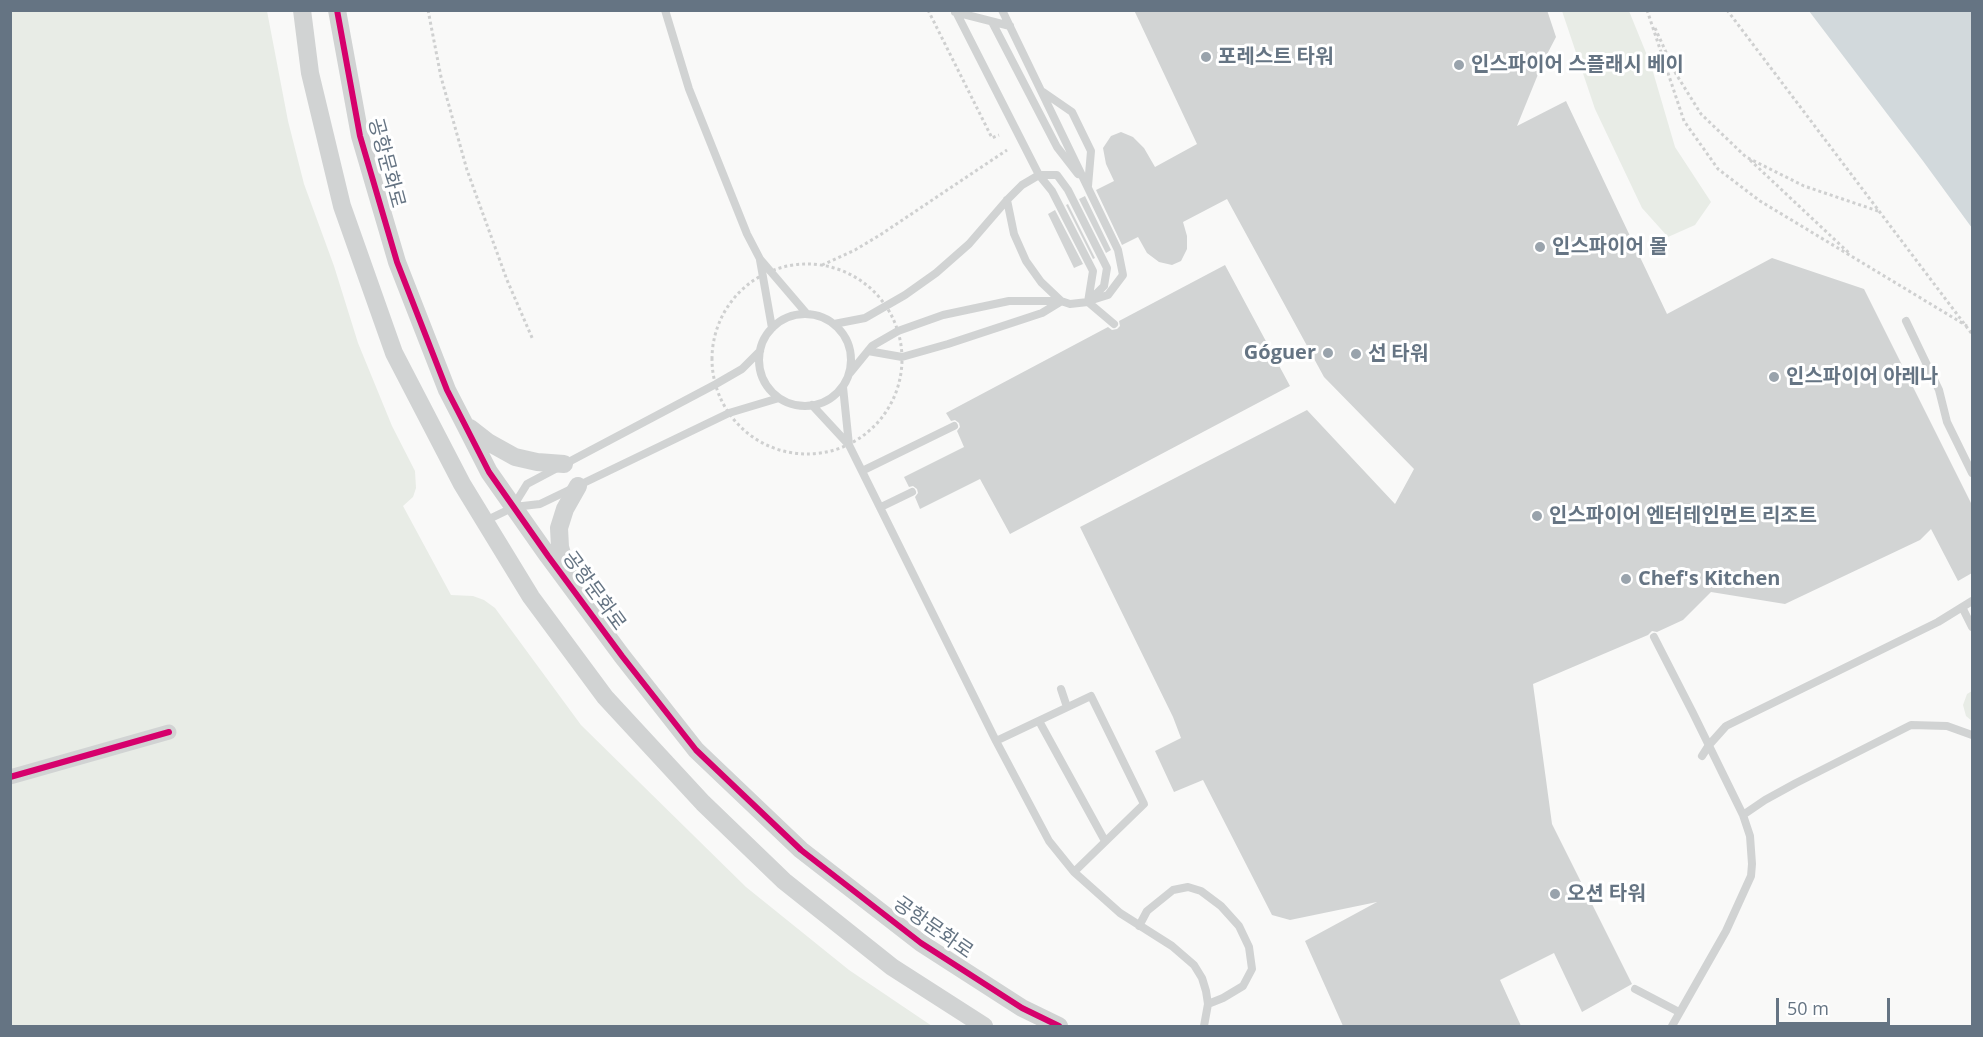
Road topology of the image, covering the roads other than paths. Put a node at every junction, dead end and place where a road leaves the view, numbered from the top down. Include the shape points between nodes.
1 (302, 10) edge
2 (337, 10) edge
3 (665, 10) edge
4 (1002, 10) edge
5 (955, 11) edge
6 (992, 22) junction
7 (1010, 26) junction
8 (1041, 90) junction
9 (1039, 175) junction
10 (1088, 188) junction
11 (1007, 200) junction
12 (760, 259) junction
13 (1061, 301) junction
14 (1088, 302) junction
15 (807, 314) junction
16 (1906, 321) dead end
17 (834, 324) junction
18 (1114, 324) dead end
19 (772, 328) junction
20 (760, 351) junction
21 (868, 351) junction
22 (849, 374) junction
23 (843, 387) junction
24 (779, 398) junction
25 (812, 405) junction
26 (464, 423) junction
27 (954, 426) dead end
28 (849, 445) junction
29 (564, 464) junction
30 (862, 471) junction
31 (1972, 473) edge
32 (578, 486) junction
33 (912, 492) dead end
34 (514, 507) junction
35 (881, 507) junction
36 (484, 521) junction
37 (573, 590) junction
38 (1972, 601) edge
39 (1962, 607) junction
40 (1972, 627) edge
41 (1654, 637) dead end
42 (1061, 689) dead end
43 (1067, 707) junction
44 (1039, 721) junction
45 (169, 732) dead end
46 (1972, 735) edge
47 (996, 741) junction
48 (1709, 745) junction
49 (1702, 756) dead end
50 (10, 777) edge
51 (1743, 815) junction
52 (1105, 842) junction
53 (1074, 872) junction
54 (1139, 926) junction
55 (1635, 989) dead end
56 (1208, 1004) junction
57 (1680, 1012) junction
58 (984, 1026) edge
59 (1059, 1026) edge
60 (1204, 1026) edge
61 (1672, 1026) edge

1 - 36 street via 310,73 342,206 394,353
2 - 26 street, 공항문화로 via 360,136 397,262 447,390
3 - 12 lane via 689,89
4 - 7 lane
5 - 6 lane
5 - 9 lane
6 - 7 lane
6 - 10 lane via 1058,147
7 - 8 lane
8 - 10 lane
8 - 10 lane via 1072,112 1091,151
9 - 11 lane
9 - 14 lane via 1052,191 1093,271
9 - 14 lane via 1057,175 1068,190 1107,268 1104,286
10 - 14 lane via 1118,250 1123,275 1108,295
11 - 13 lane via 1014,234 1026,261
11 - 17 lane via 969,244 936,273 866,318
12 - 15 lane
12 - 19 lane
13 - 14 lane
13 - 21 lane via 1009,301 943,315 898,331
13 - 21 lane via 1042,313 902,357
14 - 18 lane
15 - 17 lane
15 - 19 lane via 794,315
16 - 31 lane via 1940,390 1947,422
17 - 22 lane via 849,346
19 - 20 lane
20 - 24 lane via 763,377
20 - 29 lane via 742,369 716,384
21 - 22 lane
22 - 23 lane
23 - 25 lane via 835,396
23 - 28 lane
24 - 25 lane
24 - 32 lane via 729,413
25 - 28 lane
26 - 29 street via 515,458
26 - 34 street, 공항문화로 via 489,472
27 - 30 lane
28 - 30 lane
29 - 34 lane via 527,484
30 - 35 lane
32 - 34 lane via 540,504
32 - 37 street via 559,528 560,547
33 - 35 lane
34 - 36 lane
34 - 37 street, 공항문화로
35 - 47 lane
36 - 58 street via 531,597 605,697 703,803 784,881 892,966
37 - 59 street, 공항문화로 via 696,750 801,850 921,943 1022,1008
38 - 39 lane
39 - 40 lane
39 - 48 lane via 1726,726
41 - 48 lane
42 - 43 lane
43 - 44 lane
43 - 52 lane via 1091,696 1144,804
44 - 47 lane
44 - 52 lane
45 - 50 street
46 - 51 lane via 1947,726 1911,725 1796,783
47 - 53 lane via 1049,841
48 - 49 lane
48 - 51 lane
51 - 57 lane via 1750,836 1750,876 1726,931
52 - 53 lane
53 - 54 lane
54 - 56 lane via 1194,965 1202,978
54 - 56 lane via 1147,911 1173,890 1188,887 1201,891 1221,906 1239,926 1249,947 1252,969 1243,986
55 - 57 lane
56 - 60 lane
57 - 61 lane

